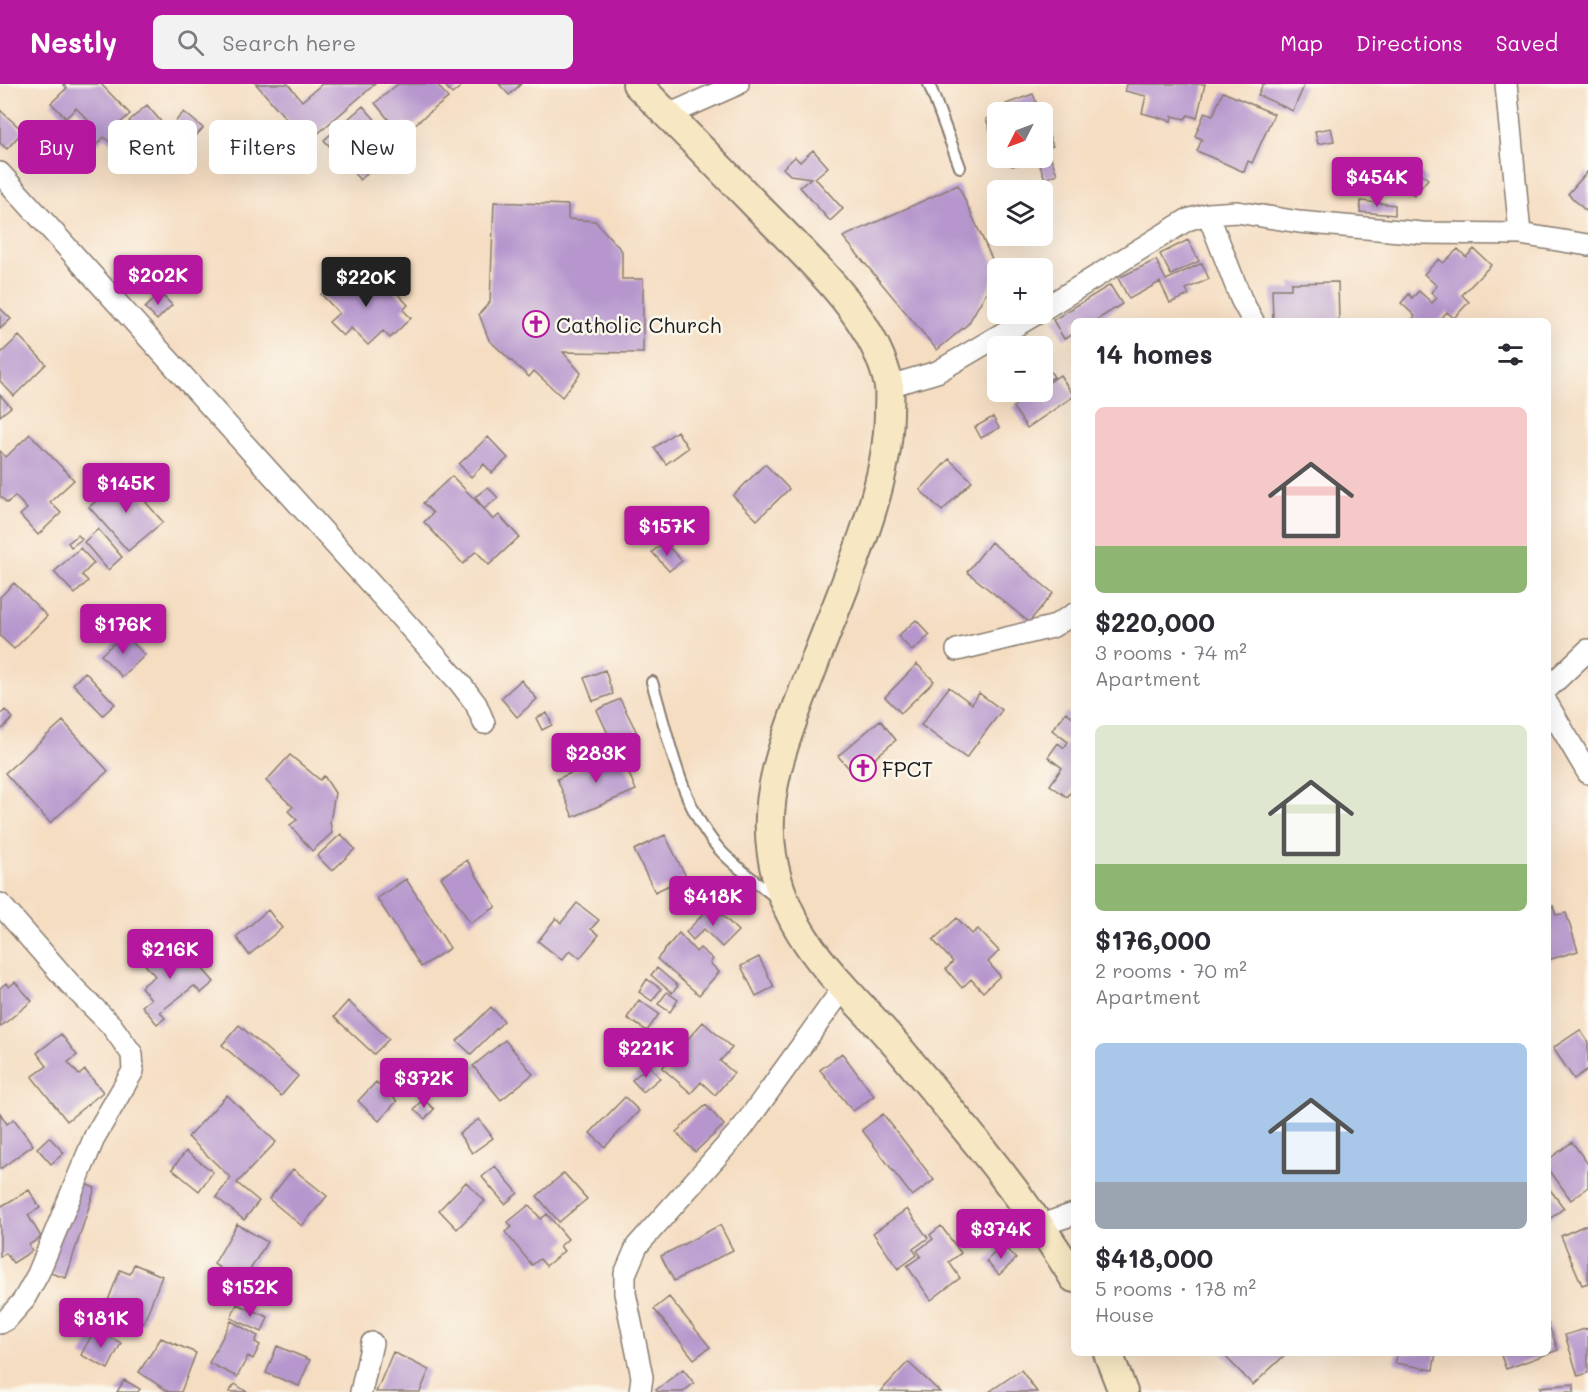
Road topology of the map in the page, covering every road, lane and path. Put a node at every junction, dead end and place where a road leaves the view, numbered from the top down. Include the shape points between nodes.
1 (637, 84) edge
2 (738, 84) edge
3 (929, 84) edge
4 (1506, 84) edge
5 (668, 115) junction
6 (960, 167) dead end
7 (0, 173) edge
8 (1208, 213) junction
9 (1520, 234) junction
10 (1588, 245) edge
11 (1053, 303) edge
12 (1251, 318) edge
13 (1019, 324) edge
14 (889, 386) junction
15 (1071, 616) edge
16 (957, 650) dead end
17 (1588, 650) edge
18 (652, 682) dead end
19 (1551, 685) edge
20 (1551, 710) edge
21 (484, 723) dead end
22 (1588, 773) edge
23 (0, 904) edge
24 (784, 904) junction
25 (844, 987) junction
26 (1071, 1215) edge
27 (1041, 1225) junction
28 (1071, 1273) edge
29 (0, 1323) edge
30 (372, 1343) dead end
31 (1109, 1356) edge
32 (361, 1392) edge
33 (640, 1392) edge
34 (1123, 1392) edge

1 - 5 street
2 - 5 street
3 - 6 lane
4 - 9 street
5 - 14 street via 842,293 872,341
7 - 21 street via 460,683
8 - 9 street via 1238,212 1299,222 1422,233
8 - 11 street via 1187,220
8 - 12 street
9 - 10 street
13 - 14 street via 937,372
14 - 24 street via 883,468 777,764 770,811 771,855
15 - 16 street via 1052,627
17 - 19 street
18 - 24 lane via 685,791 702,824 719,849
20 - 22 street
23 - 29 street via 111,1025 132,1054 133,1071 95,1136 38,1274 23,1301
24 - 25 street via 805,943
25 - 27 street via 904,1054
25 - 33 street via 743,1127 637,1246 625,1274 625,1293 642,1377
26 - 27 street
27 - 28 street
30 - 32 street
31 - 34 street

